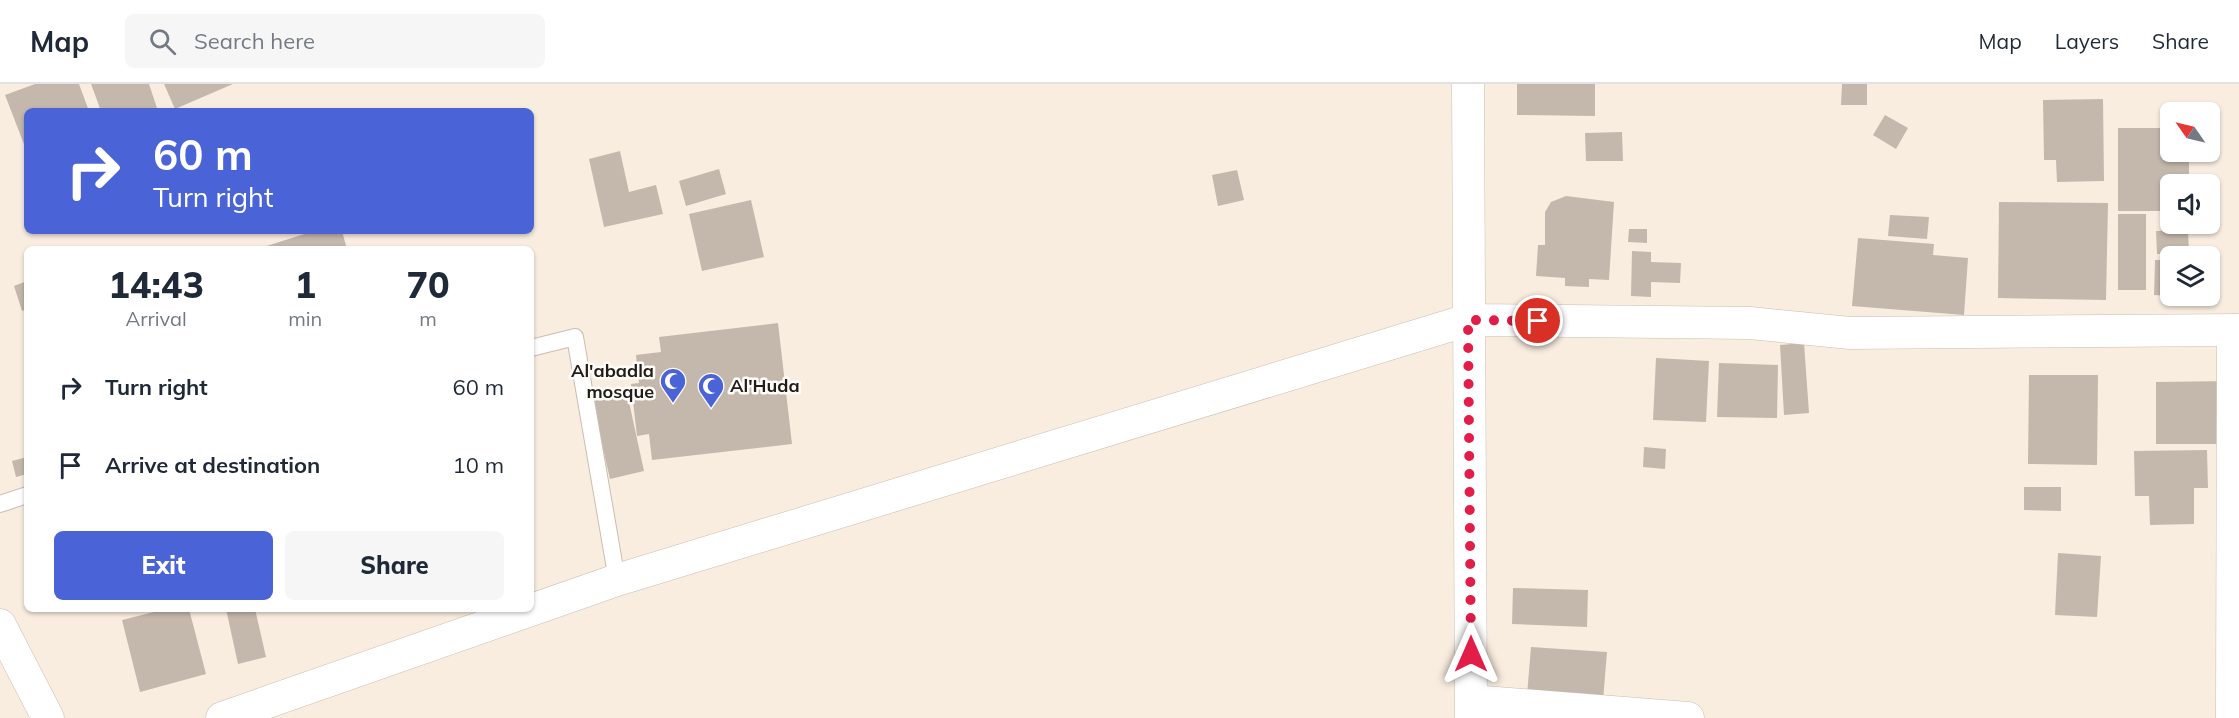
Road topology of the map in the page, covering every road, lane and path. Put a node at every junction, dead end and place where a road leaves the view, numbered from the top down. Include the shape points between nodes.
1 (1468, 84) edge
2 (1468, 320) junction
3 (2236, 330) edge
4 (534, 347) edge
5 (24, 496) edge
6 (0, 504) edge
7 (617, 580) junction
8 (534, 609) edge
9 (525, 612) edge
10 (0, 625) edge
11 (1471, 710) edge
12 (48, 718) edge
13 (222, 718) edge
14 (1688, 718) edge
15 (2232, 718) edge

1 - 2 street
2 - 3 street via 1750,324 1850,333
2 - 7 street
2 - 11 street
3 - 15 street
4 - 7 lane via 575,337
5 - 6 lane
7 - 8 street
9 - 13 street
10 - 12 street
11 - 14 street

